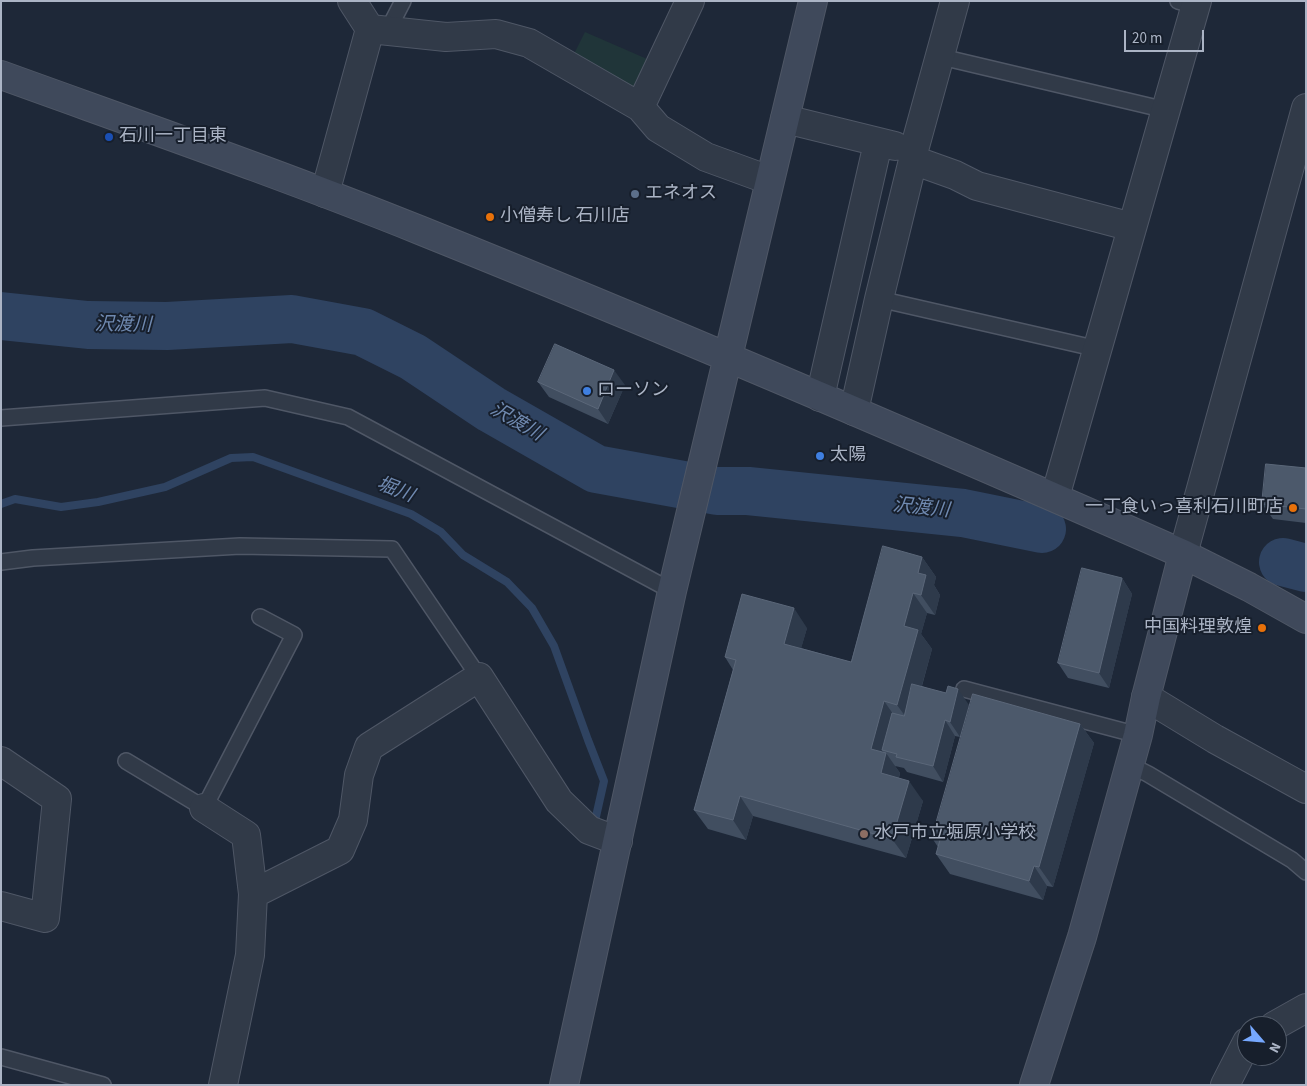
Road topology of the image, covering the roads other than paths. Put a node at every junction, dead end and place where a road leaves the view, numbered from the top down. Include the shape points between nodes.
1 (352, 1) edge
2 (403, 1) edge
3 (690, 1) edge
4 (813, 1) edge
5 (955, 1) edge
6 (1190, 3) edge
7 (378, 30) junction
8 (950, 58) dead end
9 (1, 75) edge
10 (640, 107) junction
11 (1306, 108) edge
12 (1166, 110) junction
13 (785, 119) junction
14 (878, 142) junction
15 (1300, 154) edge
16 (913, 155) junction
17 (769, 180) junction
18 (326, 193) junction
19 (1132, 227) junction
20 (879, 298) junction
21 (1098, 349) junction
22 (729, 358) junction
23 (820, 397) junction
24 (854, 411) junction
25 (1, 418) edge
26 (1055, 497) junction
27 (1183, 554) junction
28 (1, 562) edge
29 (672, 591) junction
30 (260, 617) dead end
31 (1306, 619) edge
32 (479, 677) junction
33 (964, 689) dead end
34 (1146, 698) junction
35 (1138, 735) junction
36 (1, 761) edge
37 (126, 761) dead end
38 (1128, 764) junction
39 (1306, 789) edge
40 (204, 808) junction
41 (618, 841) junction
42 (1306, 872) edge
43 (253, 894) junction
44 (1, 906) edge
45 (1306, 1008) edge
46 (1287, 1019) edge
47 (1, 1058) edge
48 (1237, 1062) edge
49 (104, 1085) edge
50 (223, 1085) edge
51 (564, 1085) edge
52 (1034, 1085) edge
53 (1226, 1085) edge

1 - 7 street
2 - 7 lane
3 - 10 street
4 - 13 street
5 - 16 street
6 - 12 street
7 - 10 street via 446,37 496,34 529,43
7 - 18 street
8 - 12 lane
9 - 18 street
10 - 17 street via 658,128 706,157
11 - 15 street
12 - 19 street
13 - 14 street
13 - 17 street
14 - 16 street
14 - 23 street
15 - 27 street
16 - 19 street via 977,186
16 - 20 street
17 - 22 street
18 - 22 street
19 - 21 street
20 - 21 lane
20 - 24 street
21 - 26 street
22 - 23 street
22 - 29 street
23 - 24 street
24 - 26 street
25 - 29 lane via 265,398 348,417
26 - 27 street
27 - 31 street
27 - 34 street
28 - 32 lane via 240,546 392,549
29 - 41 street
30 - 40 lane via 294,635
32 - 41 street via 559,801 589,830
32 - 43 street via 369,747 358,775 353,820 340,850
33 - 35 lane
34 - 35 street
34 - 39 street
35 - 38 street
36 - 44 street via 57,799 45,918
37 - 40 lane
38 - 42 lane via 1292,860
38 - 52 street via 1082,937
40 - 43 street via 246,835
41 - 51 street
43 - 50 street via 250,955
45 - 46 street
47 - 49 lane
48 - 53 street

